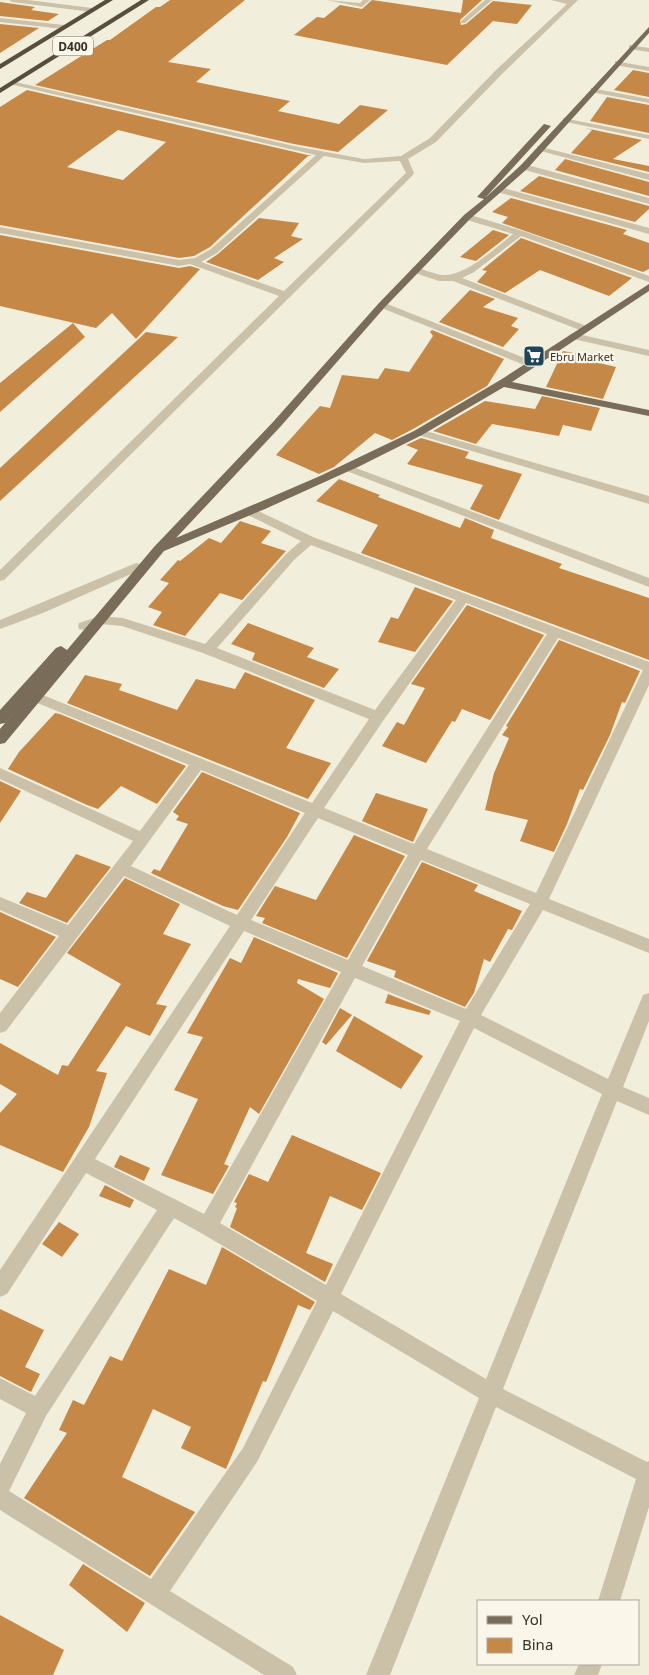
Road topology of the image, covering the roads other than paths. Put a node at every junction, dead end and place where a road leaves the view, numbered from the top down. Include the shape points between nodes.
1 (12, 0) edge
2 (110, 0) edge
3 (146, 0) edge
4 (329, 0) edge
5 (367, 0) edge
6 (489, 0) edge
7 (554, 0) edge
8 (574, 1) edge
9 (92, 10) junction
10 (649, 18) edge
11 (0, 20) edge
12 (463, 22) dead end
13 (64, 27) junction
14 (649, 29) edge
15 (632, 47) junction
16 (649, 50) edge
17 (618, 63) junction
18 (0, 67) edge
19 (649, 69) edge
20 (14, 83) junction
21 (594, 90) junction
22 (581, 91) dead end
23 (0, 92) edge
24 (649, 101) edge
25 (554, 119) dead end
26 (566, 120) junction
27 (649, 137) edge
28 (540, 148) junction
29 (323, 154) junction
30 (403, 158) junction
31 (524, 167) junction
32 (649, 177) edge
33 (500, 190) junction
34 (649, 201) edge
35 (467, 216) junction
36 (0, 230) edge
37 (649, 231) edge
38 (520, 233) junction
39 (190, 261) junction
40 (415, 270) junction
41 (454, 278) junction
42 (648, 286) edge
43 (285, 295) junction
44 (382, 305) junction
45 (585, 329) junction
46 (573, 336) junction
47 (649, 354) edge
48 (530, 364) junction
49 (502, 383) junction
50 (649, 413) edge
51 (419, 432) junction
52 (348, 468) junction
53 (649, 500) edge
54 (250, 511) junction
55 (309, 540) junction
56 (158, 550) junction
57 (136, 566) junction
58 (0, 577) edge
59 (649, 583) edge
60 (464, 599) junction
61 (100, 620) junction
62 (0, 625) edge
63 (84, 626) junction
64 (554, 633) junction
65 (208, 650) junction
66 (649, 667) edge
67 (649, 672) edge
68 (35, 697) junction
69 (378, 717) junction
70 (0, 719) edge
71 (0, 739) edge
72 (198, 763) junction
73 (0, 773) edge
74 (315, 810) junction
75 (143, 838) junction
76 (418, 851) junction
77 (121, 868) junction
78 (540, 901) junction
79 (0, 903) edge
80 (240, 922) junction
81 (71, 934) junction
82 (649, 946) edge
83 (352, 970) junction
84 (649, 1000) edge
85 (470, 1018) junction
86 (0, 1026) edge
87 (612, 1090) junction
88 (649, 1107) edge
89 (83, 1162) junction
90 (170, 1207) junction
91 (208, 1226) junction
92 (0, 1287) edge
93 (330, 1298) junction
94 (0, 1388) edge
95 (490, 1392) junction
96 (39, 1409) junction
97 (649, 1473) edge
98 (0, 1487) edge
99 (0, 1498) edge
100 (154, 1595) junction
101 (609, 1600) edge
102 (285, 1675) edge
103 (378, 1675) edge

1 - 9 street
2 - 9 highway, D400
3 - 20 highway, D400
4 - 5 street via 362,5
6 - 12 street
7 - 8 street
8 - 30 street via 433,140
9 - 13 highway, D400
10 - 22 main road
11 - 13 street
13 - 18 highway, D400
14 - 15 main road
15 - 16 street
15 - 17 main road
17 - 19 street
17 - 21 main road
20 - 23 highway, D400
20 - 29 street
21 - 24 street
21 - 26 main road
25 - 35 main road via 485,191
26 - 27 street
26 - 28 main road
28 - 31 main road
28 - 32 street
29 - 30 street via 364,161
29 - 39 street via 214,251
30 - 43 street via 410,173
31 - 33 main road
31 - 34 street
33 - 35 main road
33 - 37 street
35 - 38 street
35 - 40 main road
36 - 39 street via 179,263
38 - 41 street via 471,270
38 - 42 street
39 - 43 street
40 - 41 street via 439,278
40 - 44 main road
41 - 45 street
42 - 45 main road
43 - 58 street
44 - 48 street
44 - 56 main road via 277,424
45 - 46 main road
46 - 47 street
46 - 48 main road
48 - 49 main road
49 - 50 main road
49 - 51 main road
51 - 52 main road
51 - 53 street
52 - 54 main road
52 - 59 street
54 - 55 street
54 - 56 main road
55 - 60 street
55 - 65 street
56 - 57 main road
56 - 61 main road
57 - 62 street
57 - 63 main road
60 - 64 street
60 - 69 street
61 - 63 street
61 - 65 street via 123,622
61 - 68 main road
63 - 70 main road
64 - 66 street
64 - 76 street
65 - 69 street
67 - 78 street
68 - 71 main road
68 - 72 street
69 - 74 street
72 - 74 street
72 - 75 street
73 - 75 street
74 - 76 street
74 - 80 street
75 - 77 street
76 - 78 street
76 - 83 street
77 - 80 street
77 - 81 street
78 - 82 street
78 - 85 street
79 - 81 street
80 - 83 street
80 - 89 street
81 - 86 street
83 - 85 street
83 - 91 street
84 - 87 street
85 - 87 street
85 - 93 street
87 - 88 street
87 - 95 street
89 - 90 street
89 - 92 street
90 - 91 street
90 - 96 street
91 - 93 street
93 - 95 street
93 - 100 street via 250,1455
94 - 96 street
95 - 97 street
95 - 103 street
96 - 98 street
97 - 101 street
99 - 100 street
100 - 102 street

